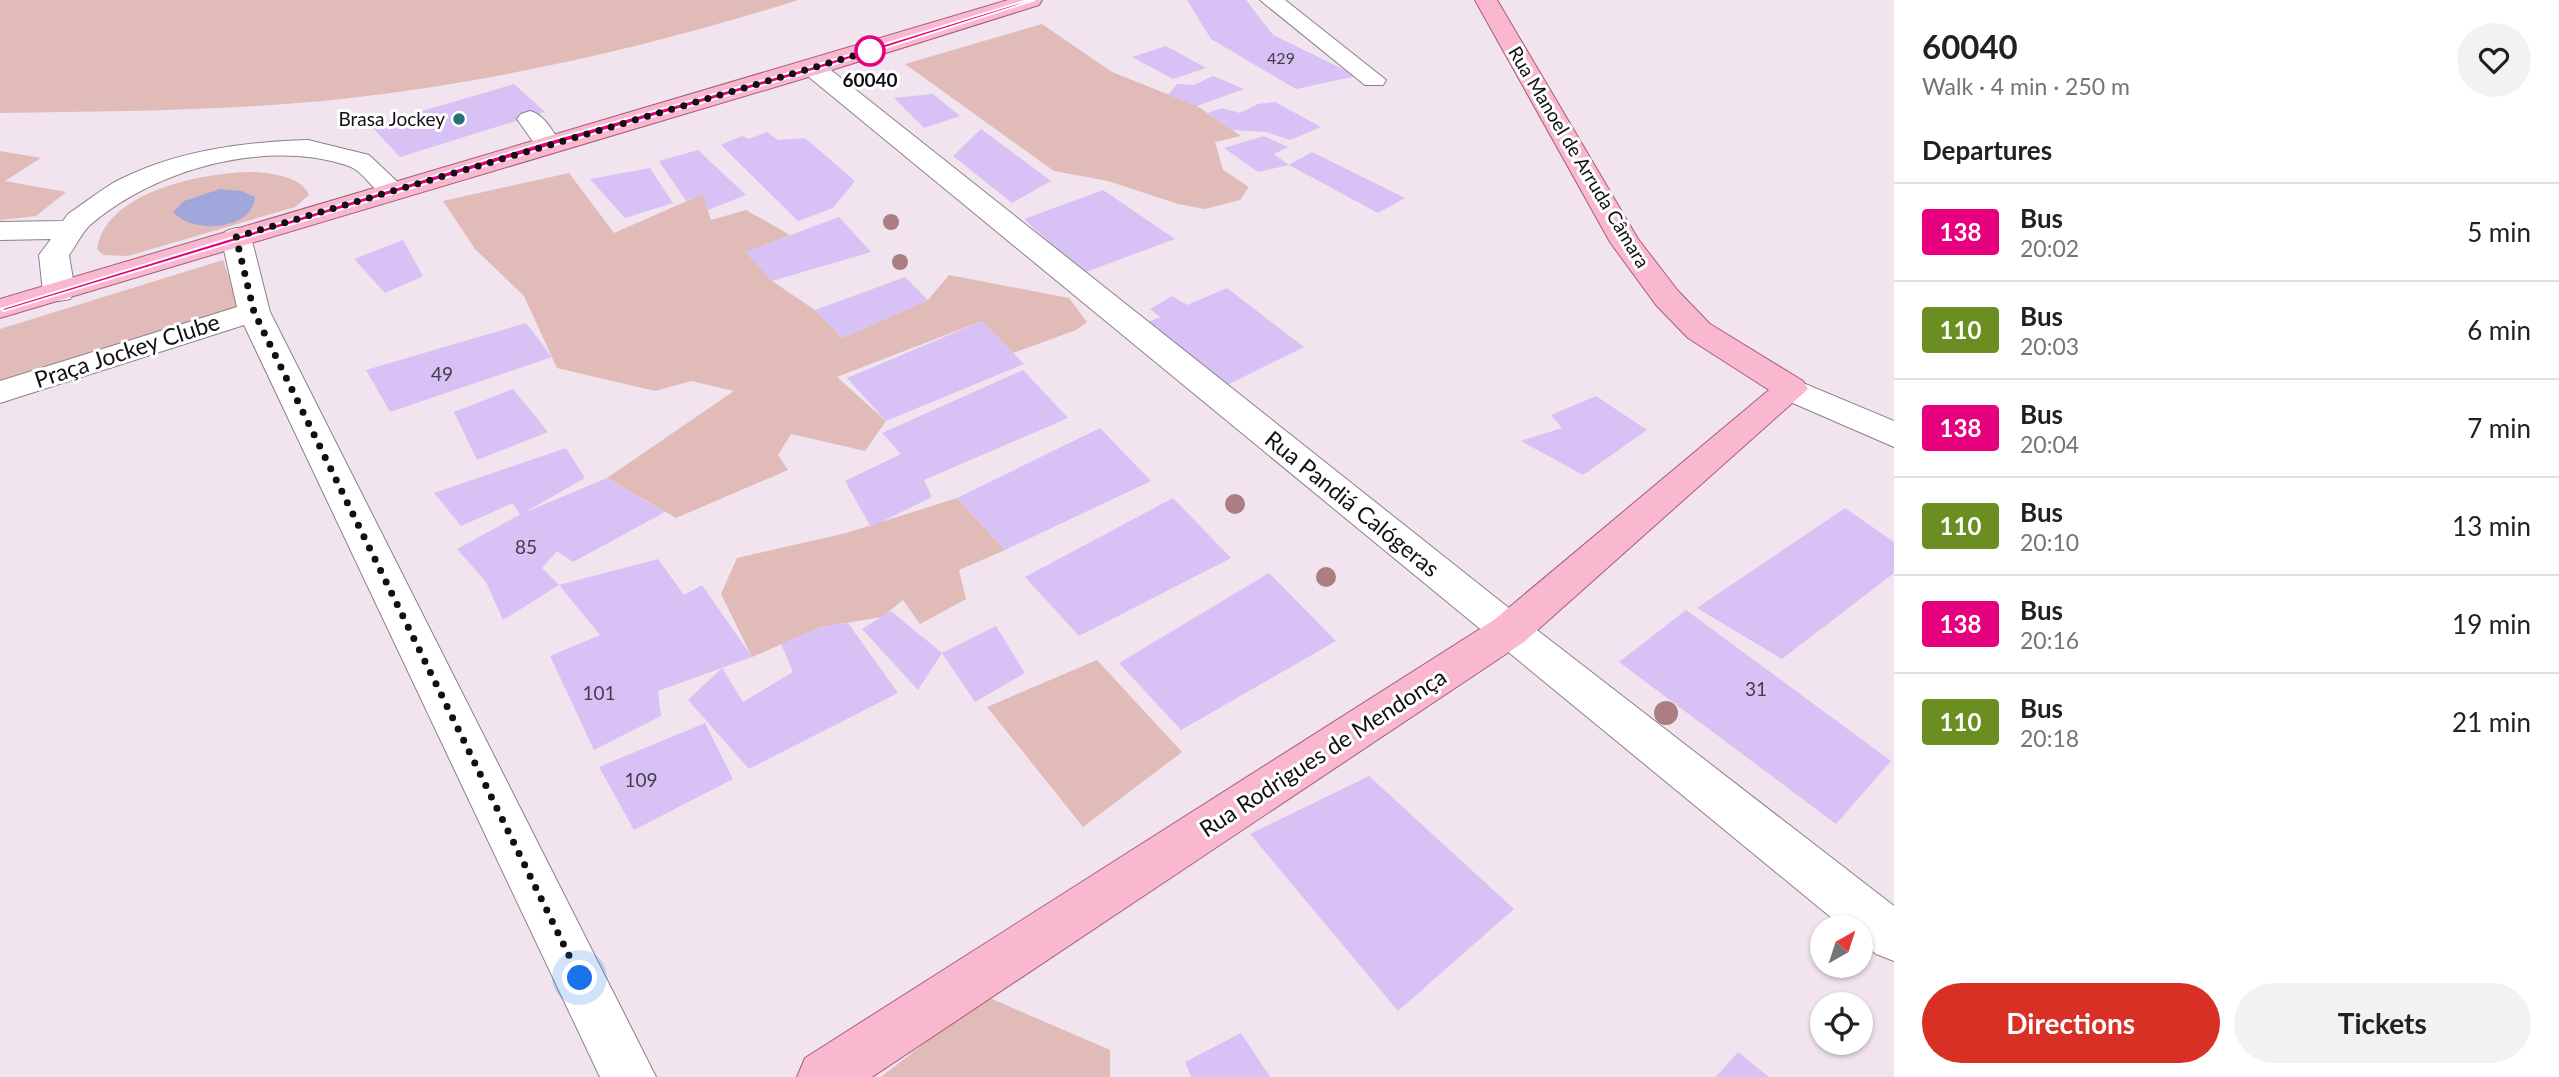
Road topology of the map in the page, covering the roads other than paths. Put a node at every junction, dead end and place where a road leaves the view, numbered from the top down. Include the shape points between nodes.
1 (1031, 0) edge
2 (1270, 0) edge
3 (1486, 0) edge
4 (813, 68) junction
5 (1374, 79) dead end
6 (530, 119) dead end
7 (548, 144) junction
8 (393, 191) junction
9 (66, 230) junction
10 (0, 231) edge
11 (236, 237) junction
12 (59, 292) junction
13 (0, 309) edge
14 (254, 312) junction
15 (1791, 389) junction
16 (0, 392) edge
17 (1894, 435) edge
18 (1509, 631) junction
19 (1894, 937) edge
20 (629, 1077) edge
21 (824, 1077) edge

1 - 4 main road
2 - 5 street
3 - 15 main road, Rua Manoel de Arruda Câmara via 1625,242 1667,299 1699,331
4 - 7 main road
4 - 18 street, Rua Pandiá Calógeras
6 - 7 street
7 - 8 main road
8 - 9 street via 373,167 342,154 297,148 236,152 199,159 118,190
8 - 11 main road
9 - 10 street
9 - 12 street via 50,262
11 - 12 main road
11 - 14 street
12 - 13 main road
14 - 16 street, Praça Jockey Clube
14 - 20 street
15 - 17 street, Rua Manoel de Arruda Câmara
15 - 18 main road, Rua Rodrigues de Mendonça
18 - 19 street, Rua Pandiá Calógeras
18 - 21 main road, Rua Rodrigues de Mendonça

